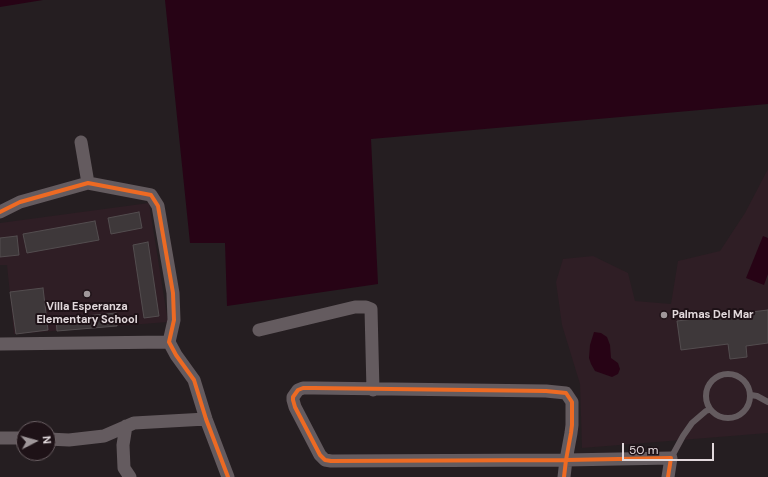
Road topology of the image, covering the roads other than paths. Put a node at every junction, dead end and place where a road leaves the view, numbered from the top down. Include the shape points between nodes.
1 (81, 142) dead end
2 (88, 183) junction
3 (0, 212) edge
4 (259, 330) dead end
5 (169, 342) junction
6 (0, 344) edge
7 (373, 390) junction
8 (751, 395) junction
9 (768, 402) edge
10 (709, 410) junction
11 (206, 419) junction
12 (126, 426) junction
13 (0, 438) edge
14 (16, 438) edge
15 (56, 439) edge
16 (671, 458) junction
17 (566, 460) junction
18 (130, 477) edge
19 (228, 477) edge
20 (564, 477) edge
21 (668, 477) edge

1 - 2 street
2 - 3 street via 20,202
2 - 5 street via 150,195 158,206 173,293 174,320
4 - 7 street via 355,307 371,309
5 - 6 street
5 - 11 street via 194,380
7 - 17 street via 566,393 572,402 571,433
7 - 17 street via 303,388 296,392 293,400 295,407 320,456 325,460
8 - 9 lane
8 - 10 lane via 746,410 737,416 728,419 718,417
8 - 10 lane via 749,387 740,377 731,374 719,375 706,390
10 - 16 lane via 692,424
11 - 12 street via 134,423
11 - 19 street
12 - 15 street via 104,436
12 - 18 street via 123,445 124,468
13 - 14 street
16 - 17 street
16 - 21 street
17 - 20 street

